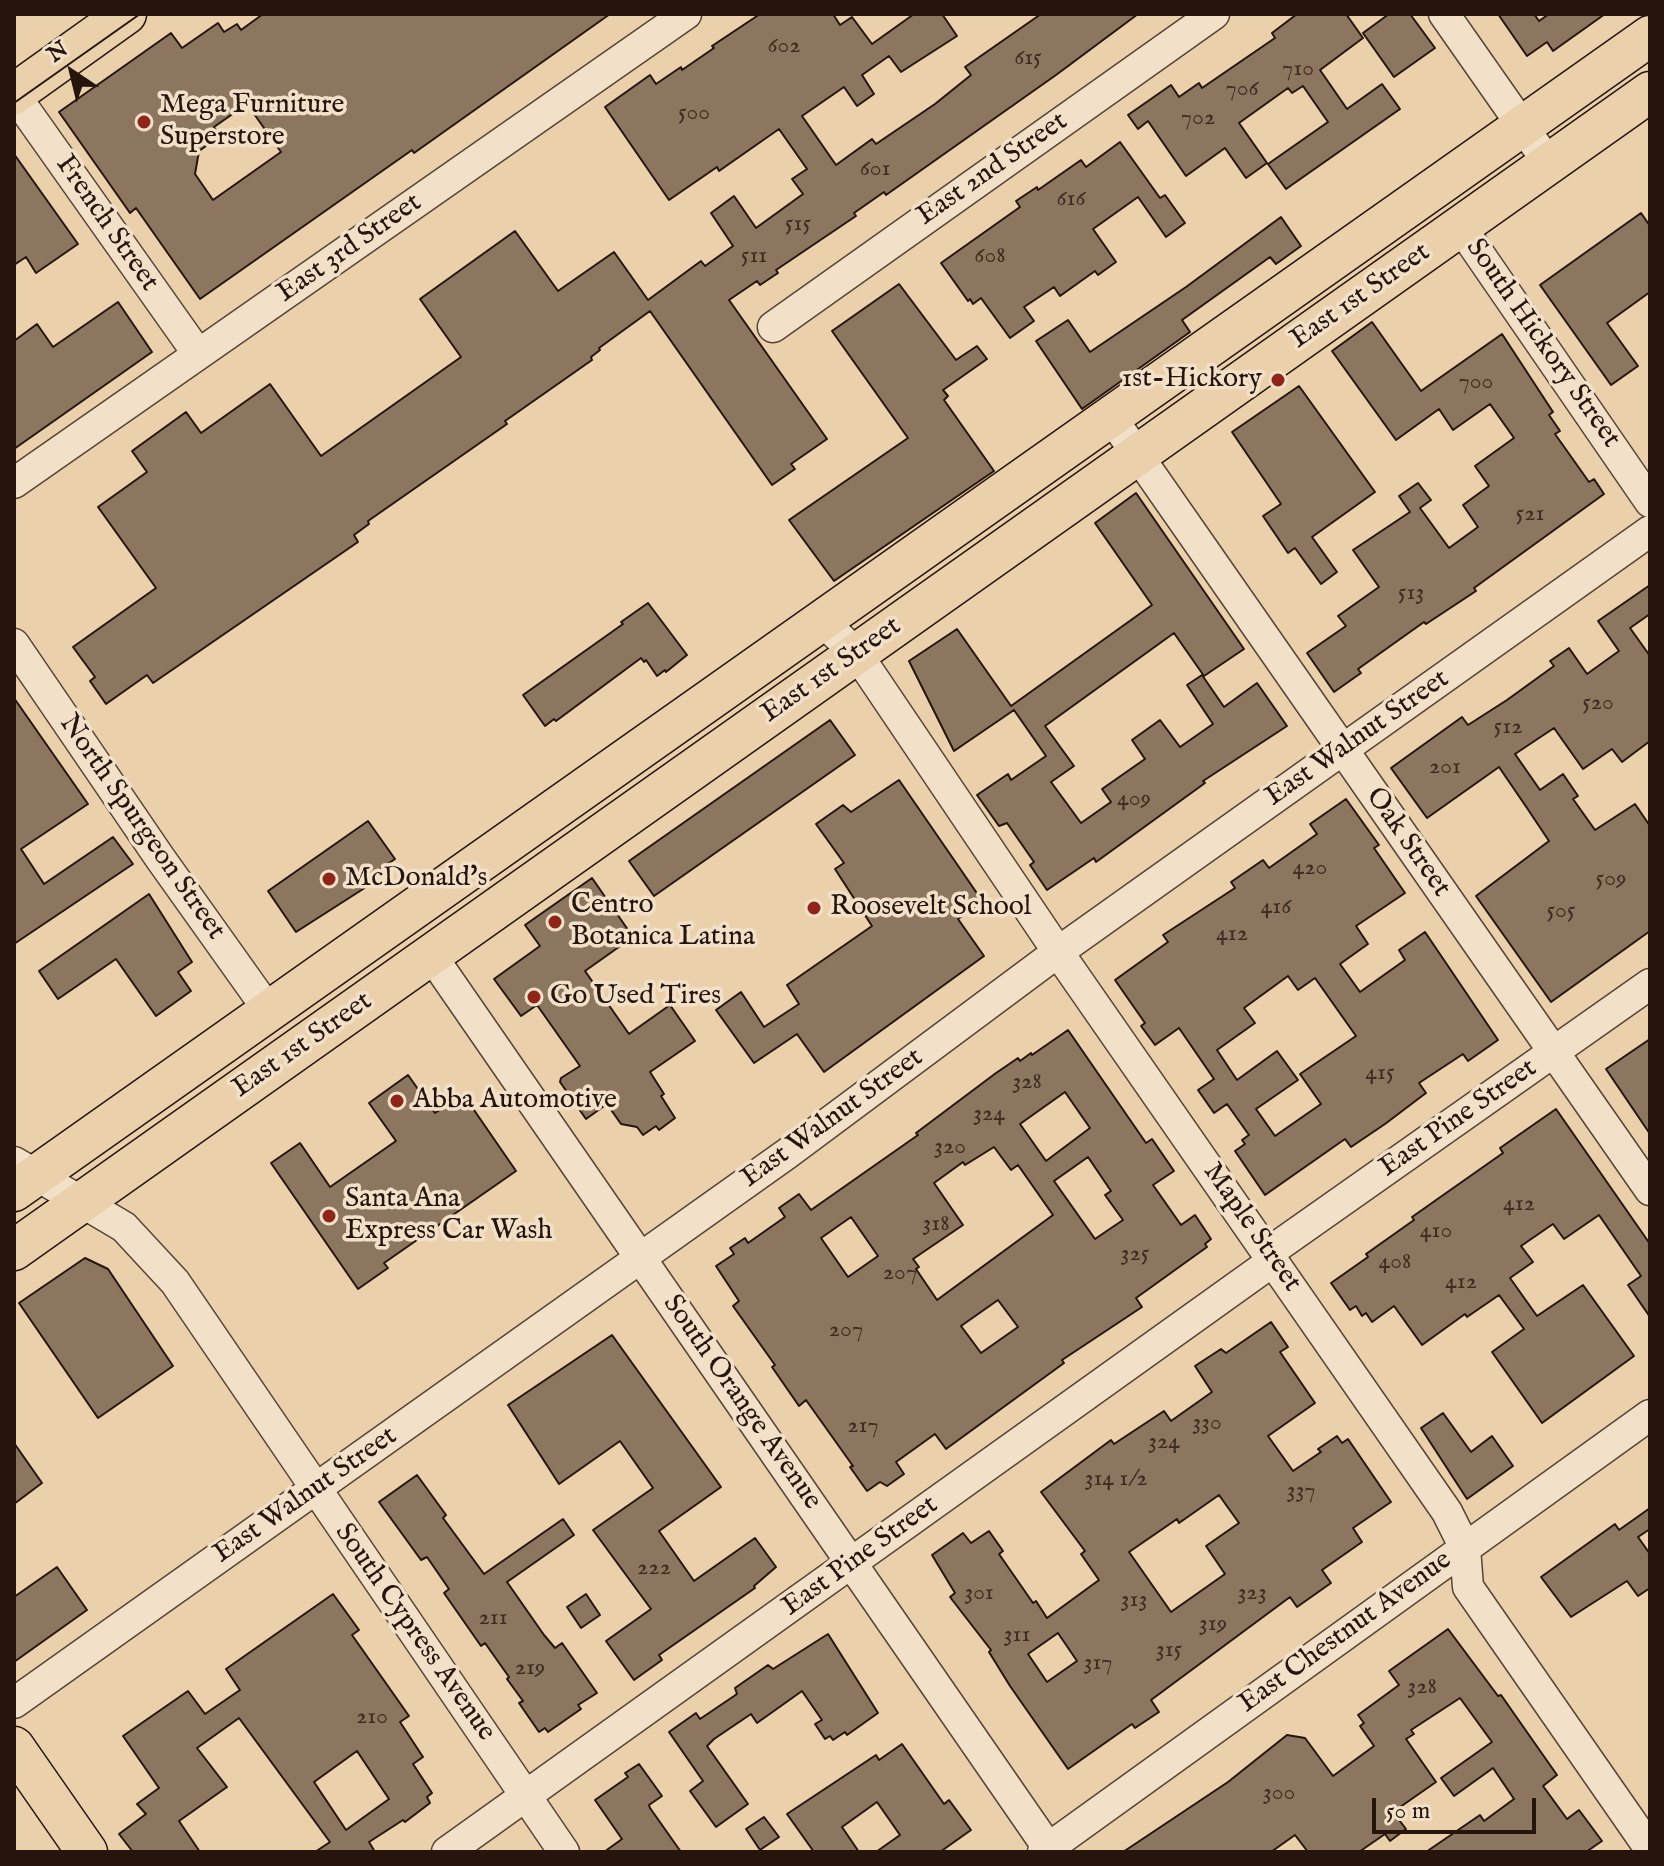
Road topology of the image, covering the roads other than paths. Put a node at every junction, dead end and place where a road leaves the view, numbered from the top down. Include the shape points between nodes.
1 (126, 14) edge
2 (686, 14) edge
3 (1214, 14) edge
4 (1444, 14) edge
5 (1650, 36) edge
6 (1650, 92) edge
7 (14, 94) edge
8 (1523, 126) junction
9 (1549, 164) junction
10 (1460, 226) junction
11 (773, 327) dead end
12 (198, 354) junction
13 (1111, 417) junction
14 (1138, 455) junction
15 (14, 483) edge
16 (1650, 502) edge
17 (1650, 531) edge
18 (822, 621) junction
19 (14, 644) edge
20 (857, 654) junction
21 (1342, 750) junction
22 (1058, 952) junction
23 (431, 955) junction
24 (1650, 984) edge
25 (269, 1011) junction
26 (1554, 1053) junction
27 (22, 1176) edge
28 (1650, 1190) edge
29 (82, 1202) junction
30 (14, 1250) edge
31 (1271, 1257) junction
32 (641, 1258) junction
33 (1650, 1415) edge
34 (315, 1489) junction
35 (1465, 1548) junction
36 (852, 1563) junction
37 (14, 1703) edge
38 (14, 1747) edge
39 (526, 1796) junction
40 (1650, 1849) edge
41 (1048, 1851) edge
42 (87, 1852) edge
43 (447, 1852) edge
44 (564, 1852) edge

1 - 7 main road
2 - 12 street, East 3rd Street
3 - 11 street, East 2nd Street
4 - 8 street
5 - 8 main road, East 1st Street
6 - 9 main road, East 1st Street
7 - 12 street, French Street
8 - 9 street
8 - 13 main road, East 1st Street
9 - 10 main road, East 1st Street
10 - 14 main road, East 1st Street
10 - 16 street, South Hickory Street
12 - 15 street, East 3rd Street
13 - 14 street, Oak Street
13 - 18 main road, East 1st Street
14 - 20 main road, East 1st Street
14 - 21 street, Oak Street
17 - 21 street, East Walnut Street
18 - 20 street, Maple Street
18 - 25 main road, East 1st Street
19 - 25 street, North Spurgeon Street
20 - 22 street, Maple Street
20 - 23 main road, East 1st Street
21 - 22 street, East Walnut Street
21 - 26 street, Oak Street
22 - 31 street, Maple Street
22 - 32 street, East Walnut Street
23 - 29 main road, East 1st Street
23 - 32 street, South Orange Avenue
24 - 26 street, East Pine Street
25 - 27 main road, East 1st Street
26 - 28 street, Oak Street
26 - 31 street, East Pine Street
27 - 29 street, South Cypress Avenue
29 - 30 main road, East 1st Street
29 - 34 street, South Cypress Avenue via 124,1227 175,1282
31 - 35 street, Maple Street via 1447,1512
31 - 36 street, East Pine Street
32 - 34 street, East Walnut Street
32 - 36 street, South Orange Avenue
33 - 35 street, East Chestnut Avenue
34 - 37 street, East Walnut Street
34 - 39 street, South Cypress Avenue
35 - 40 street, Maple Street via 1468,1587
35 - 41 street, East Chestnut Avenue
36 - 39 street, East Pine Street
36 - 41 street, South Orange Avenue
38 - 42 main road
39 - 43 street, East Pine Street
39 - 44 street, South Cypress Avenue

